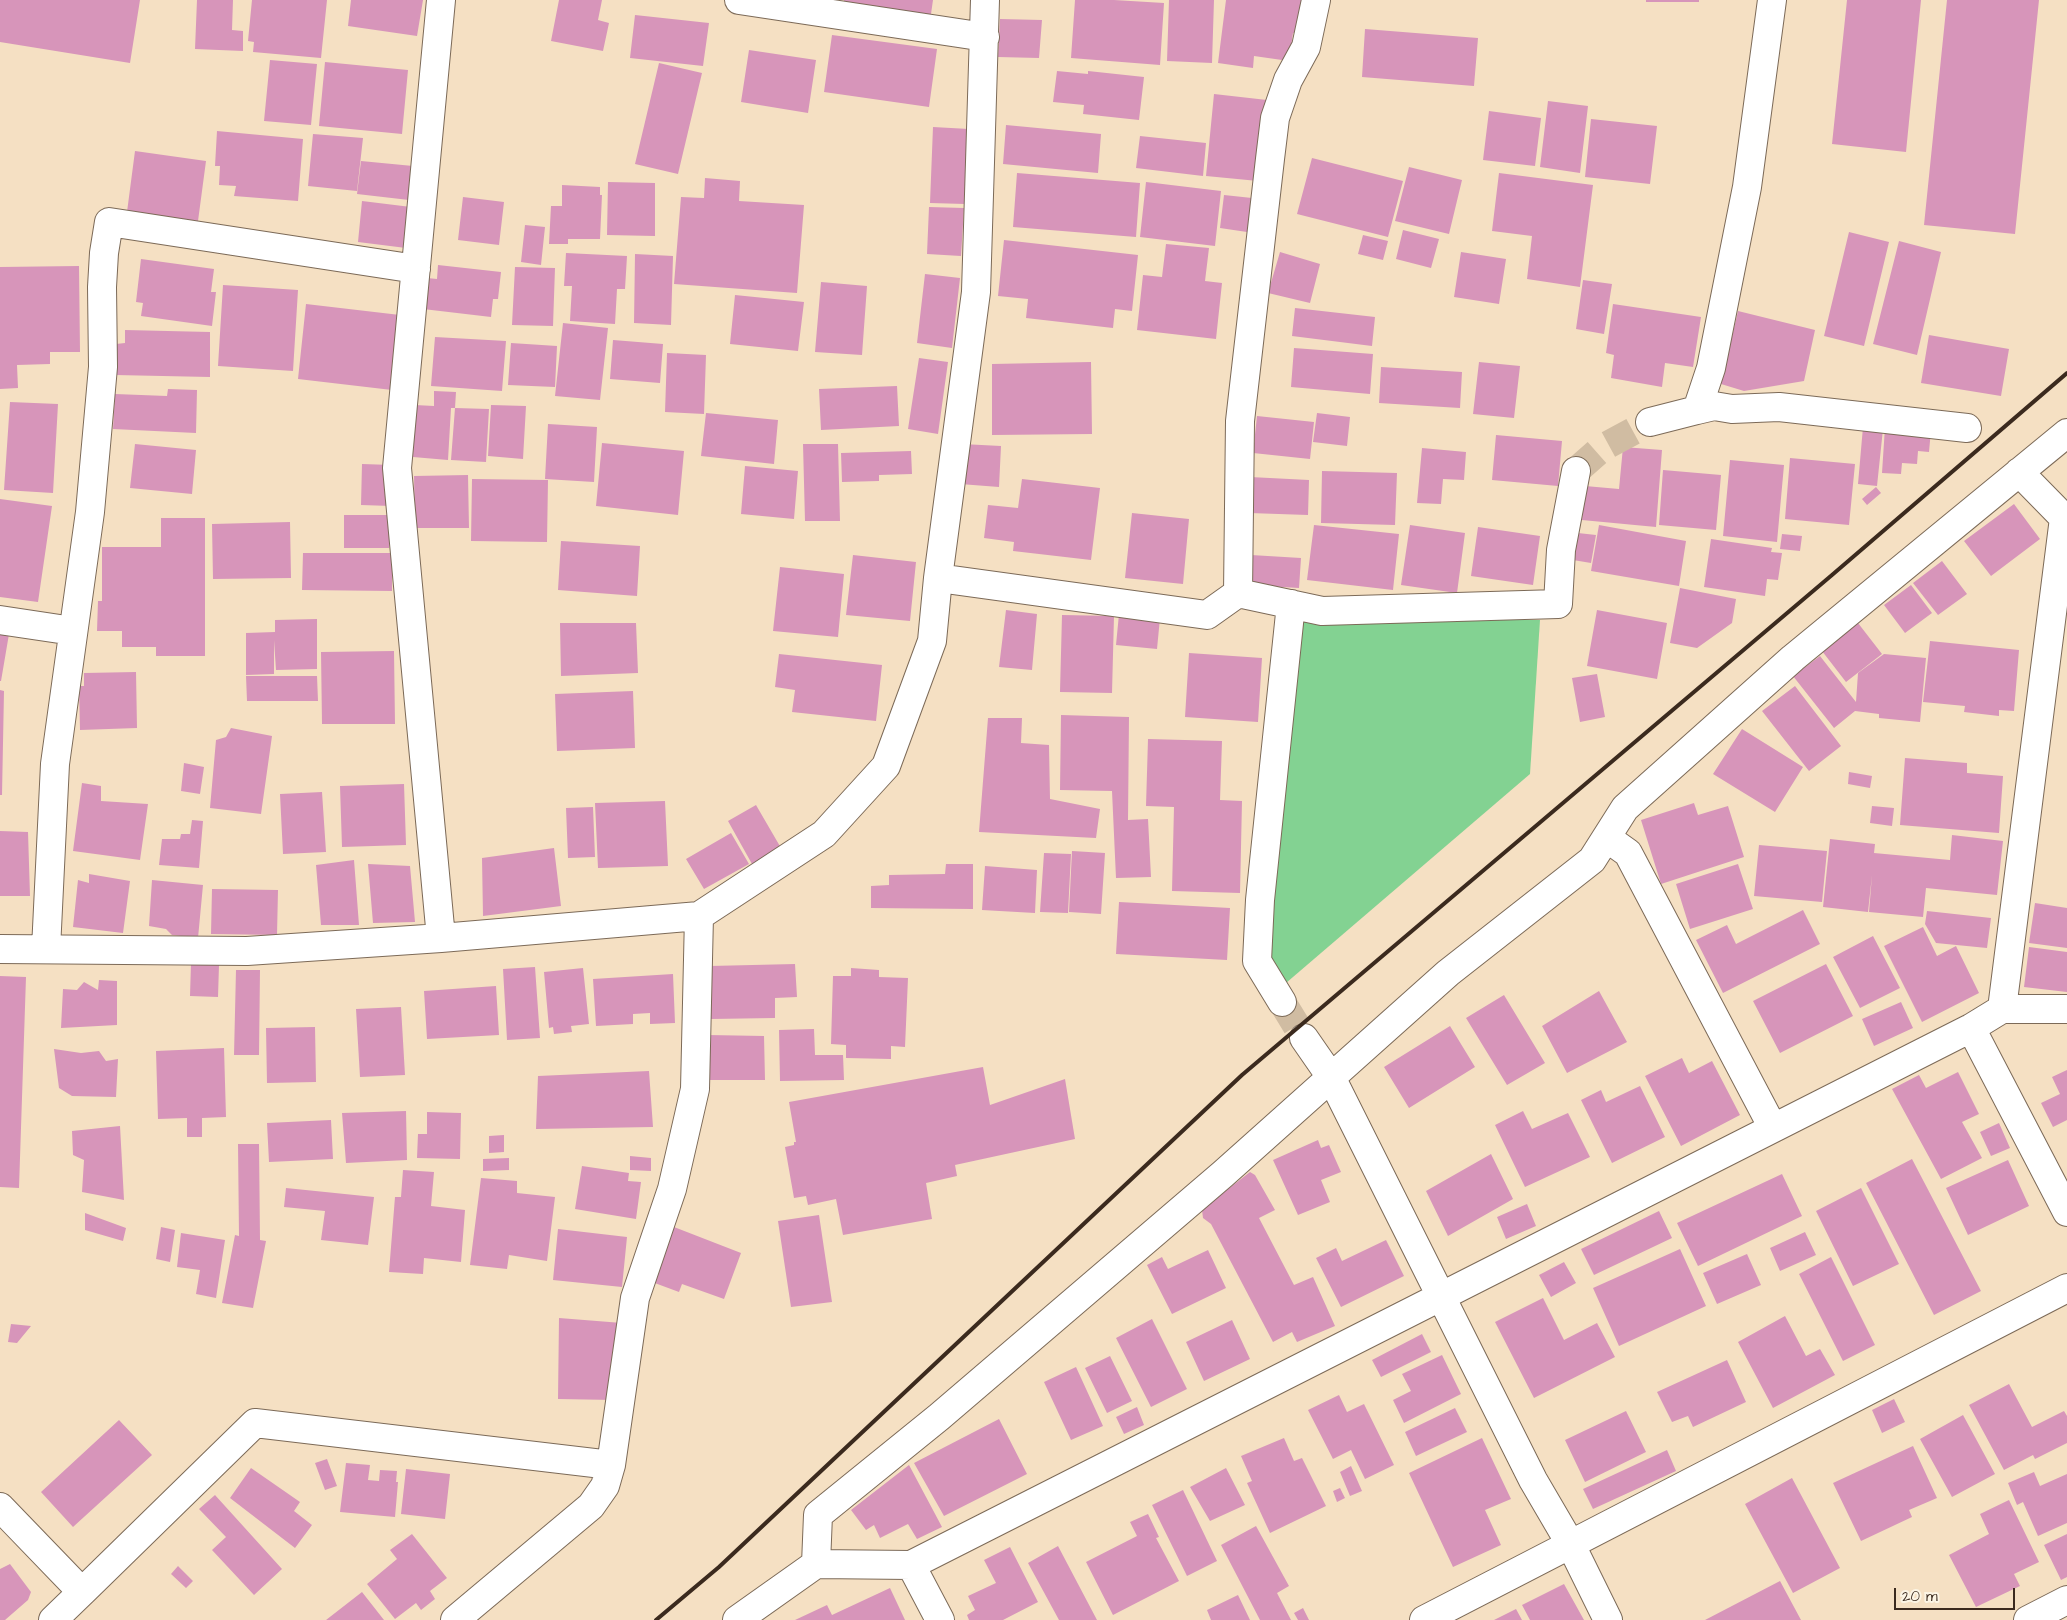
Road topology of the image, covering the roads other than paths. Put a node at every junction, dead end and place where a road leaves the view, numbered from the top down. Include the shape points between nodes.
1 (441, 0) edge
2 (739, 0) edge
3 (986, 0) edge
4 (1316, 0) edge
5 (1772, 0) edge
6 (985, 37) junction
7 (416, 269) junction
8 (1697, 410) junction
9 (1650, 422) tunnel mouth
10 (1967, 428) dead end
11 (2067, 433) edge
12 (1576, 471) tunnel mouth
13 (2019, 472) junction
14 (938, 578) junction
15 (1238, 593) junction
16 (1291, 604) junction
17 (0, 620) edge
18 (73, 631) junction
19 (1607, 838) junction
20 (699, 916) junction
21 (441, 938) junction
22 (0, 949) edge
23 (46, 949) junction
24 (1282, 1002) tunnel mouth
25 (2002, 1009) junction
26 (2067, 1009) edge
27 (1971, 1028) junction
28 (1304, 1038) tunnel mouth
29 (1331, 1078) junction
30 (1773, 1128) junction
31 (2067, 1212) edge
32 (2067, 1288) edge
33 (1441, 1297) junction
34 (611, 1465) junction
35 (0, 1507) edge
36 (1570, 1545) junction
37 (816, 1564) junction
38 (911, 1565) junction
39 (82, 1592) junction
40 (2067, 1600) edge
41 (52, 1620) edge
42 (455, 1620) edge
43 (737, 1620) edge
44 (940, 1620) edge
45 (1424, 1620) edge
46 (1608, 1620) edge
47 (2028, 1620) edge

1 - 7 street
2 - 6 street
3 - 6 street
4 - 15 street via 1306,47 1288,80 1276,118 1270,159 1240,421
5 - 8 street via 1746,187 1711,368
6 - 14 street via 976,292
7 - 18 street via 109,222 102,287 103,367 90,512
7 - 21 street via 397,468
8 - 9 street
8 - 10 street via 1714,406 1732,409 1779,407
11 - 13 street
12 - 16 street via 1561,550 1558,604 1322,611
13 - 19 street via 1793,658 1625,808
13 - 25 street via 2064,518
14 - 15 street via 1207,615
14 - 20 street via 932,641 886,766 824,834
15 - 16 street
16 - 24 street via 1260,900 1257,961
17 - 18 street
18 - 23 street via 55,764
19 - 29 street via 1592,860 1448,973
19 - 30 street via 1628,853
20 - 21 street
20 - 34 street via 695,1089 672,1189 634,1298
21 - 23 street via 247,951
22 - 23 street
25 - 26 street
25 - 27 street
27 - 30 street
27 - 31 street
28 - 29 street
29 - 33 street
29 - 37 street via 969,1391 818,1515
30 - 33 street
32 - 36 street
33 - 36 street via 1533,1480
33 - 38 street
34 - 39 street via 255,1423
34 - 42 street via 605,1486 591,1506
35 - 39 street
36 - 45 street
36 - 46 street
37 - 38 street
37 - 43 street
38 - 44 street
39 - 41 street
40 - 47 street

